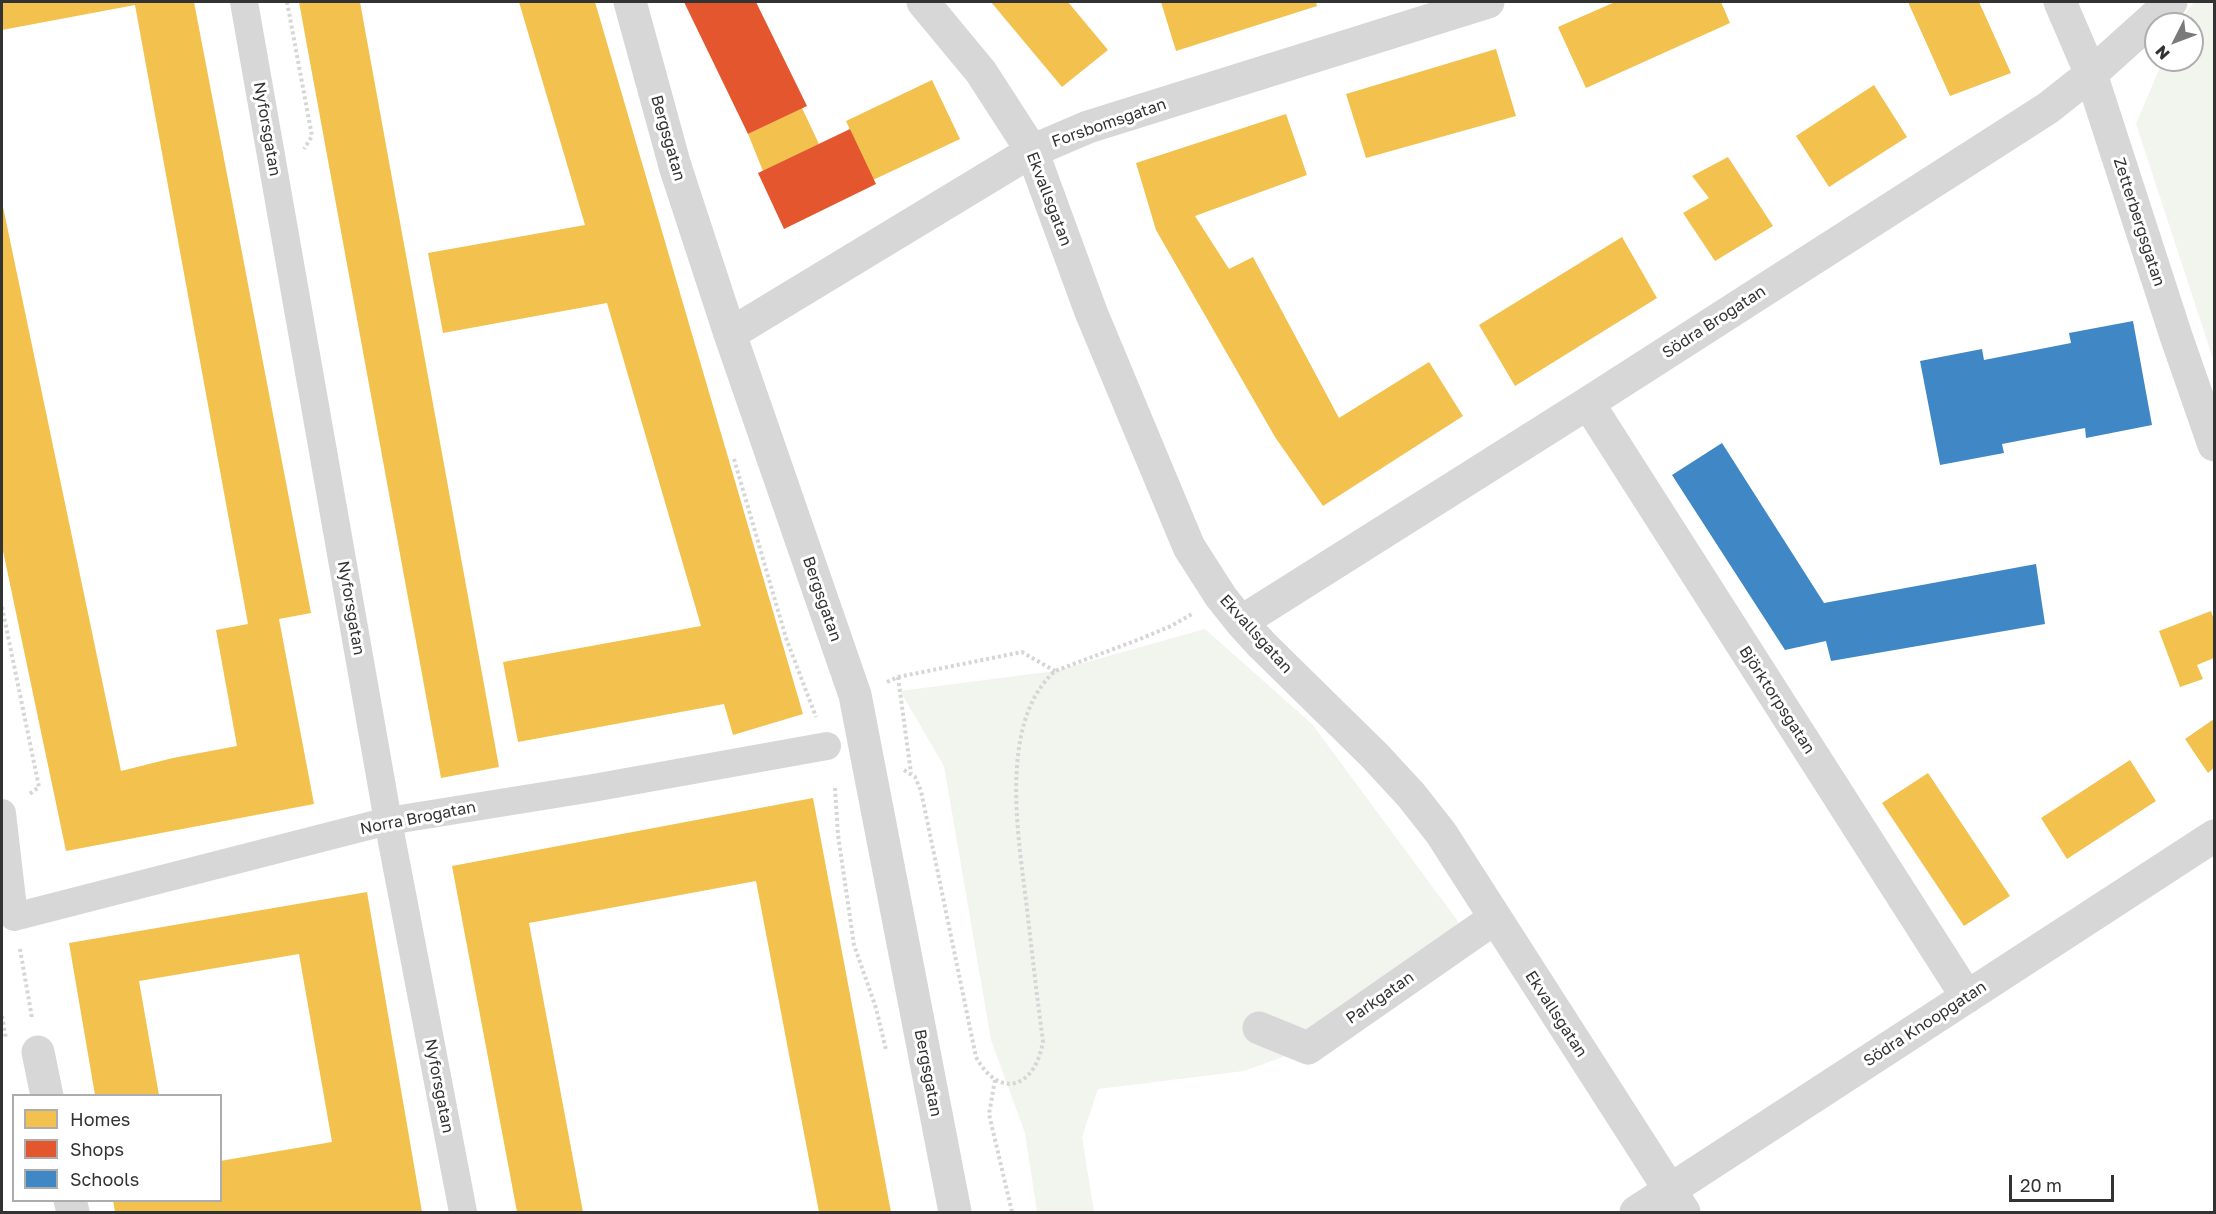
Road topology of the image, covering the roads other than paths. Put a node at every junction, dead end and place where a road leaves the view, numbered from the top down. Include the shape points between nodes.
1 (244, 2) edge
2 (630, 2) edge
3 (923, 2) edge
4 (1488, 2) edge
5 (2060, 2) edge
6 (2171, 2) edge
7 (2091, 74) junction
8 (1032, 151) junction
9 (730, 334) junction
10 (1588, 403) junction
11 (2214, 444) edge
12 (1231, 610) junction
13 (827, 746) road end
14 (2, 815) edge
15 (388, 821) junction
16 (2214, 836) edge
17 (1495, 918) junction
18 (1967, 997) junction
19 (1259, 1028) dead end
20 (38, 1052) road end
21 (47, 1094) edge
22 (1677, 1202) edge
23 (463, 1212) edge
24 (955, 1212) edge
25 (1636, 1212) edge

1 - 15 street, Nyforsgatan
2 - 9 street, Bergsgatan via 675,166
3 - 8 street, Ekvallsgatan via 981,72
4 - 8 street, Forsbomsgatan via 1088,127
5 - 7 street, Zetterbergsgatan
6 - 7 street, Södra Brogatan
7 - 10 street, Södra Brogatan via 2048,108
7 - 11 street, Zetterbergsgatan
8 - 9 street, Forsbomsgatan
8 - 12 street, Ekvallsgatan via 1091,312 1189,547
9 - 24 street, Bergsgatan via 855,695
10 - 12 street, Södra Brogatan
10 - 18 street, Björktorpsgatan
12 - 17 street, Ekvallsgatan via 1411,795 1441,833
13 - 15 street, Norra Brogatan
14 - 15 street, Norra Brogatan via 14,917
15 - 23 street, Nyforsgatan
16 - 18 street, Södra Knoopgatan
17 - 19 street, Parkgatan via 1308,1048
17 - 22 street, Ekvallsgatan
18 - 22 street, Södra Knoopgatan
20 - 21 street
22 - 25 street, Södra Knoopgatan

